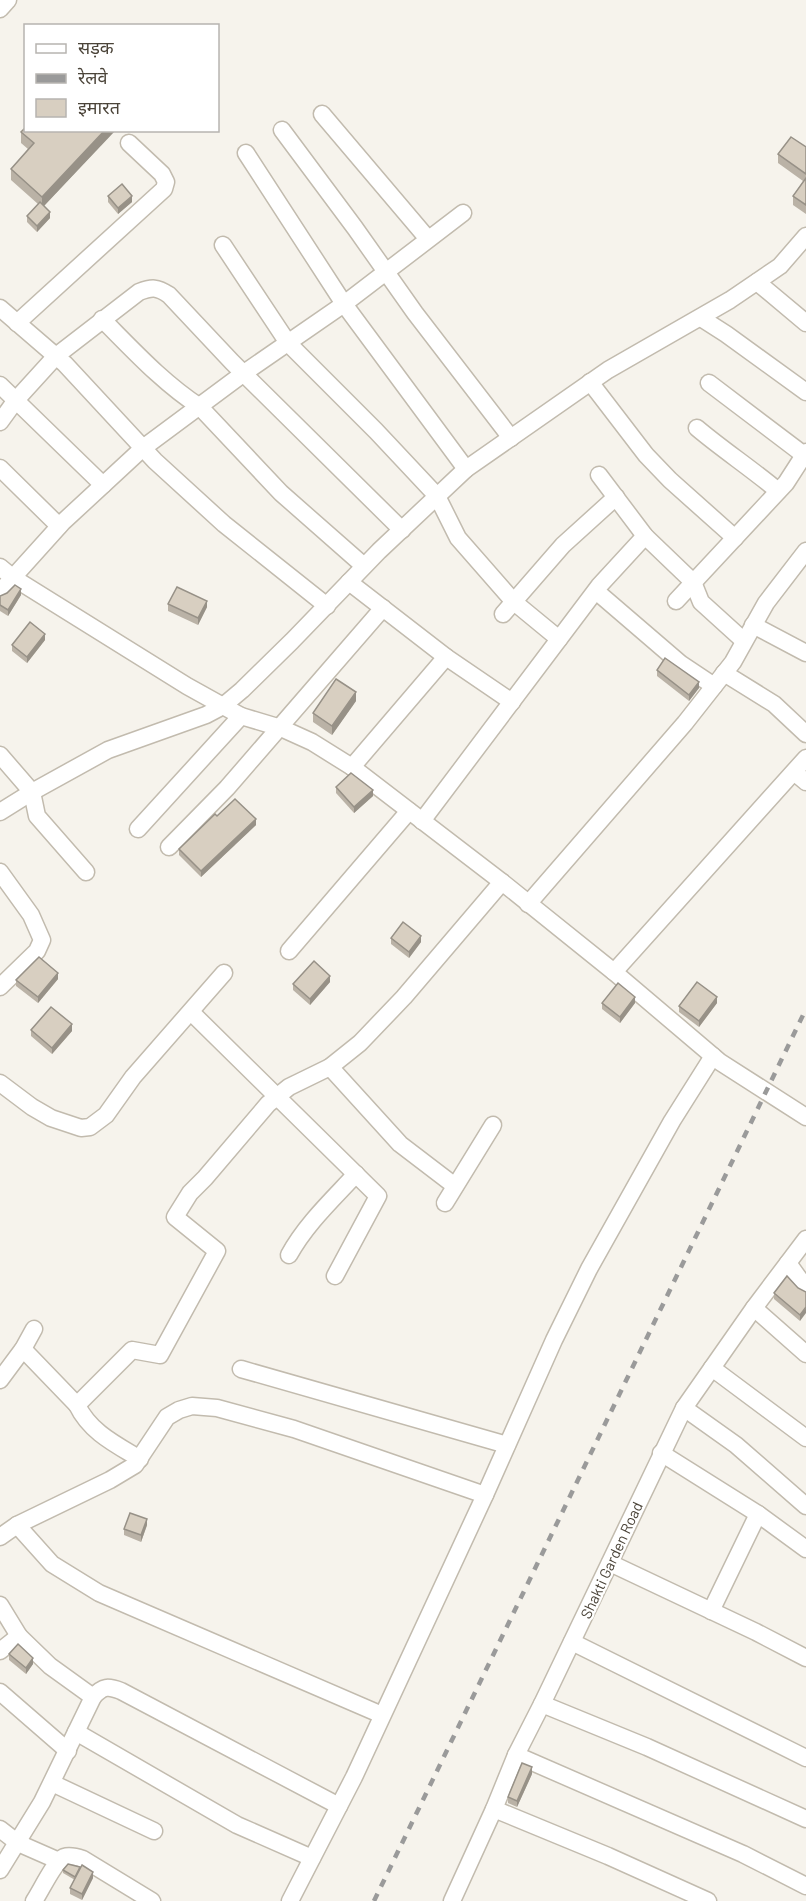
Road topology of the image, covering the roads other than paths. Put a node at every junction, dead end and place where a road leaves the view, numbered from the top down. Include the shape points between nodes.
1 (8, 0) edge
2 (0, 9) edge
3 (322, 114) dead end
4 (282, 130) dead end
5 (129, 143) dead end
6 (246, 153) dead end
7 (463, 213) dead end
8 (428, 239) junction
9 (804, 244) edge
10 (223, 245) dead end
11 (386, 271) junction
12 (757, 282) junction
13 (344, 304) junction
14 (0, 308) edge
15 (701, 318) junction
16 (102, 319) junction
17 (806, 322) edge
18 (17, 323) junction
19 (288, 343) junction
20 (56, 356) junction
21 (244, 374) junction
22 (590, 382) junction
23 (709, 383) dead end
24 (0, 385) edge
25 (806, 392) edge
26 (16, 400) junction
27 (200, 407) junction
28 (0, 422) edge
29 (697, 428) dead end
30 (511, 438) junction
31 (143, 448) junction
32 (805, 454) edge
33 (0, 468) edge
34 (466, 469) junction
35 (599, 475) dead end
36 (103, 485) junction
37 (778, 491) junction
38 (437, 496) junction
39 (616, 497) junction
40 (59, 526) junction
41 (402, 530) junction
42 (645, 536) junction
43 (735, 537) junction
44 (806, 551) edge
45 (364, 567) junction
46 (6, 572) edge
47 (349, 582) junction
48 (693, 582) junction
49 (596, 591) junction
50 (0, 592) edge
51 (676, 601) dead end
52 (327, 606) junction
53 (383, 608) junction
54 (508, 608) junction
55 (753, 625) junction
56 (559, 639) junction
57 (744, 641) junction
58 (806, 653) edge
59 (446, 657) junction
60 (719, 680) junction
61 (512, 702) junction
62 (222, 706) junction
63 (241, 716) junction
64 (281, 728) junction
65 (806, 734) edge
66 (0, 755) edge
67 (806, 758) edge
68 (352, 767) junction
69 (800, 777) edge
70 (32, 792) junction
71 (0, 813) edge
72 (416, 816) junction
73 (138, 829) dead end
74 (169, 847) dead end
75 (0, 872) edge
76 (86, 872) dead end
77 (501, 882) junction
78 (528, 904) junction
79 (289, 951) dead end
80 (614, 972) junction
81 (224, 973) dead end
82 (0, 987) edge
83 (191, 1012) junction
84 (713, 1056) junction
85 (330, 1067) junction
86 (0, 1083) edge
87 (278, 1096) junction
88 (806, 1117) edge
89 (493, 1125) dead end
90 (356, 1174) junction
91 (455, 1186) junction
92 (445, 1203) dead end
93 (806, 1239) edge
94 (288, 1255) dead end
95 (789, 1263) junction
96 (335, 1276) dead end
97 (806, 1288) edge
98 (754, 1308) junction
99 (34, 1329) dead end
100 (23, 1349) junction
101 (806, 1354) edge
102 (712, 1368) junction
103 (242, 1369) dead end
104 (0, 1380) edge
105 (77, 1405) junction
106 (684, 1408) junction
107 (806, 1438) edge
108 (507, 1445) junction
109 (661, 1453) junction
110 (140, 1459) junction
111 (485, 1495) junction
112 (806, 1506) edge
113 (758, 1514) junction
114 (16, 1525) junction
115 (0, 1537) edge
116 (806, 1549) edge
117 (610, 1563) junction
118 (0, 1605) edge
119 (711, 1611) junction
120 (19, 1636) junction
121 (572, 1642) junction
122 (0, 1651) edge
123 (806, 1658) edge
124 (0, 1692) edge
125 (93, 1696) junction
126 (542, 1704) junction
127 (382, 1715) junction
128 (76, 1732) junction
129 (68, 1751) junction
130 (516, 1755) junction
131 (806, 1758) edge
132 (52, 1783) junction
133 (339, 1806) junction
134 (494, 1809) junction
135 (806, 1819) edge
136 (0, 1829) edge
137 (154, 1831) dead end
138 (18, 1843) junction
139 (312, 1858) junction
140 (59, 1861) junction
141 (0, 1870) edge
142 (806, 1886) edge
143 (34, 1901) edge
144 (152, 1901) edge
145 (290, 1901) edge
146 (452, 1901) edge
147 (708, 1901) edge

1 - 2 street
3 - 8 street
4 - 11 street
5 - 18 street via 162,174 164,189
6 - 13 street
7 - 8 street
8 - 11 street
9 - 12 street
10 - 19 street
11 - 13 street
11 - 30 street
12 - 15 street
12 - 17 street
13 - 19 street
13 - 34 street
14 - 18 street
15 - 22 street
15 - 25 street
16 - 20 street
16 - 21 street via 139,292 159,288
16 - 27 street
18 - 20 street
19 - 21 street
19 - 38 street
20 - 26 street
20 - 31 street
21 - 27 street
21 - 41 street
22 - 30 street
22 - 43 street via 646,455
23 - 32 street
24 - 26 street
26 - 28 street
26 - 36 street
27 - 31 street
27 - 45 street via 282,494
29 - 37 street
30 - 34 street
31 - 36 street
31 - 52 street via 224,524
32 - 37 street
33 - 40 street
34 - 38 street
35 - 39 street
36 - 40 street
37 - 43 street
38 - 41 street
38 - 54 street via 458,538
39 - 42 street
39 - 54 street via 563,545
40 - 46 street
41 - 45 street
42 - 48 street
42 - 49 street
43 - 48 street
44 - 55 street
45 - 47 street
46 - 50 street
46 - 62 street
47 - 52 street
47 - 53 street
48 - 51 street
48 - 57 street via 701,602
49 - 56 street
49 - 60 street via 681,664
52 - 62 street
53 - 59 street
53 - 64 street
54 - 56 street
55 - 57 street
55 - 58 street
56 - 61 street
57 - 60 street
59 - 61 street
59 - 68 street
60 - 65 street via 774,704
60 - 78 street
61 - 72 street
62 - 63 street
62 - 70 street via 108,750
63 - 64 street
63 - 73 street
64 - 68 street
64 - 74 street
66 - 70 street
67 - 69 street
68 - 72 street
69 - 80 street
70 - 71 street
70 - 76 street via 37,816
72 - 77 street
72 - 79 street
75 - 82 street via 31,915 42,940 37,951
77 - 78 street
77 - 85 street via 404,997 360,1043
78 - 80 street
80 - 84 street
81 - 83 street
83 - 86 street via 133,1077 106,1115 90,1127 51,1118
83 - 87 street
84 - 88 street
84 - 108 street via 589,1269
85 - 87 street
85 - 91 street via 400,1144
87 - 90 street
87 - 105 street via 190,1193 176,1216 217,1251 160,1354 132,1350
89 - 91 street
90 - 94 street via 299,1236
90 - 96 street via 378,1196
91 - 92 street
93 - 95 street, Shakti Garden Road
95 - 97 street
95 - 98 street, Shakti Garden Road
98 - 101 street
98 - 102 street, Shakti Garden Road
99 - 100 street
100 - 104 street
100 - 105 street
102 - 106 street, Shakti Garden Road
102 - 107 street
103 - 108 street
105 - 110 street via 97,1433
106 - 109 street, Shakti Garden Road
106 - 112 street via 736,1445
108 - 111 street
109 - 113 street
109 - 117 street, Shakti Garden Road
110 - 111 street via 167,1417 192,1406 217,1408 294,1429
110 - 114 street via 110,1480
111 - 127 street
113 - 116 street
113 - 119 street
114 - 115 street
114 - 127 street via 52,1564 99,1593
117 - 119 street
117 - 121 street, Shakti Garden Road
118 - 120 street
119 - 123 street
120 - 122 street
120 - 125 street via 50,1666
121 - 126 street, Shakti Garden Road
121 - 131 street
124 - 129 street
125 - 128 street
125 - 133 street via 100,1688 121,1691
126 - 130 street, Shakti Garden Road
126 - 135 street
127 - 133 street
128 - 129 street
128 - 139 street via 237,1825
129 - 132 street
130 - 134 street, Shakti Garden Road
130 - 142 street via 743,1854
132 - 137 street
132 - 138 street
133 - 139 street
134 - 146 street, Shakti Garden Road
134 - 147 street
136 - 138 street
138 - 140 street
138 - 141 street
139 - 145 street
140 - 143 street
140 - 144 street via 73,1856 83,1859

